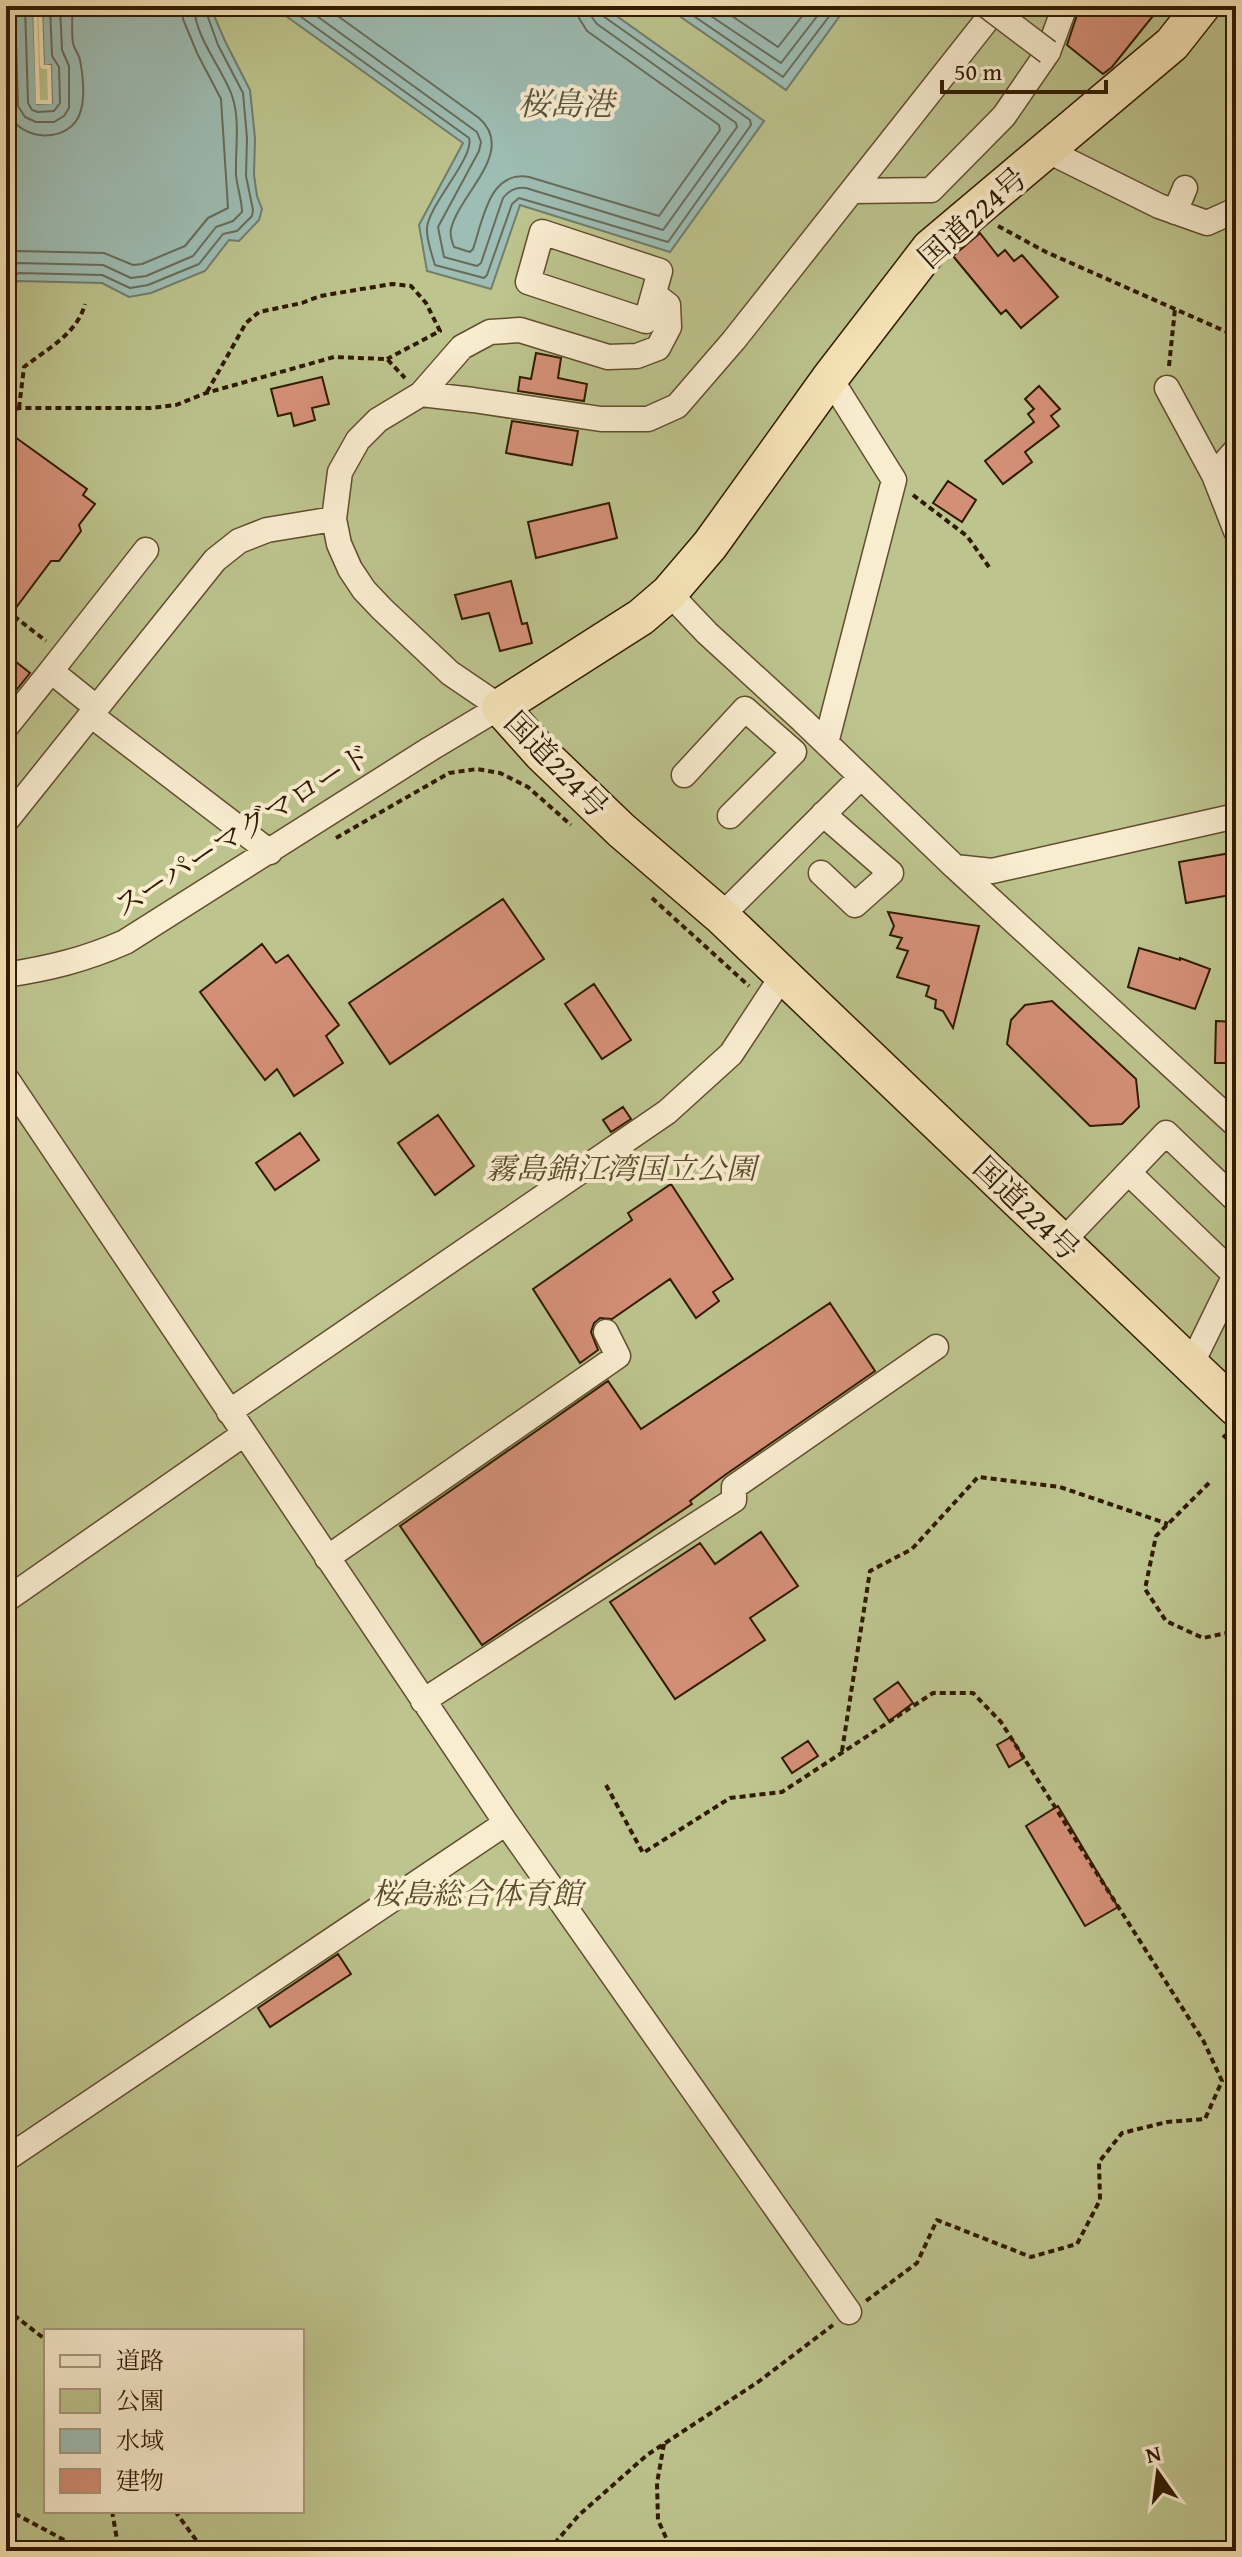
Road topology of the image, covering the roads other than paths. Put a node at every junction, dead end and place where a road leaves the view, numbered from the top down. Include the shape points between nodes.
1 (987, 6) edge
2 (998, 6) edge
3 (1065, 6) edge
4 (1202, 6) edge
5 (1048, 52) junction
6 (1046, 150) junction
7 (1185, 188) dead end
8 (852, 191) junction
9 (1236, 210) edge
10 (1175, 212) junction
11 (654, 294) junction
12 (830, 378) junction
13 (1167, 388) road end
14 (421, 394) junction
15 (1236, 450) edge
16 (1214, 475) junction
17 (334, 519) junction
18 (1236, 531) edge
19 (146, 550) dead end
20 (669, 593) junction
21 (57, 663) junction
22 (500, 707) junction
23 (94, 711) junction
24 (6, 727) edge
25 (826, 743) junction
26 (684, 775) dead end
27 (861, 777) junction
28 (823, 814) junction
29 (730, 816) dead end
30 (1236, 816) edge
31 (6, 821) edge
32 (270, 852) junction
33 (955, 867) junction
34 (821, 873) dead end
35 (721, 916) junction
36 (6, 975) edge
37 (775, 989) junction
38 (6, 1078) edge
39 (1236, 1125) edge
40 (1129, 1173) junction
41 (1236, 1200) edge
42 (1062, 1242) junction
43 (1235, 1274) edge
44 (606, 1332) dead end
45 (936, 1347) dead end
46 (1191, 1365) junction
47 (229, 1412) junction
48 (1228, 1420) edge
49 (244, 1434) junction
50 (327, 1558) junction
51 (6, 1600) edge
52 (423, 1701) junction
53 (506, 1823) junction
54 (6, 2159) edge
55 (849, 2312) road end

1 - 5 street, bridge
2 - 8 street
3 - 5 street
4 - 6 highway, 国道224号 via 1172,44
5 - 8 street via 1004,116 931,190
6 - 10 street
6 - 12 highway, 国道224号 via 930,248
7 - 10 street
8 - 14 street via 687,395 658,415 601,419
9 - 10 street via 1207,223
11 - 11 street via 660,271 542,232 528,282 646,321
11 - 14 street via 668,305 669,327 658,348 637,356 608,357 520,330 490,332 462,347
12 - 20 highway, 国道224号 via 710,545
12 - 25 street via 894,480
13 - 16 street
14 - 17 street via 378,420 358,440 340,472
15 - 16 street
16 - 18 street
17 - 22 street via 339,544 364,590 450,673
17 - 23 street via 267,530 239,541 215,560
19 - 21 street
20 - 22 highway, 国道224号 via 641,617
20 - 25 street
21 - 23 street
21 - 24 street
22 - 32 street, スーパーマグマロード
22 - 35 highway, 国道224号 via 621,830
23 - 31 street
23 - 32 street
25 - 27 street
26 - 29 street via 745,709 794,752
27 - 28 street
27 - 33 street
28 - 34 street via 891,873 855,905
28 - 35 street
30 - 33 street via 992,871
32 - 36 street, スーパーマグマロード via 125,942 90,958
33 - 39 street
35 - 37 highway, 国道224号
37 - 42 highway, 国道224号
37 - 47 street via 731,1054 667,1112
38 - 47 street
40 - 41 street via 1166,1133
40 - 42 street
40 - 43 street
42 - 46 highway, 国道224号
43 - 46 street
44 - 50 street via 618,1356
45 - 52 street via 734,1487 734,1500
46 - 48 highway, 国道224号
47 - 49 street
49 - 50 street
49 - 51 street
50 - 52 street
52 - 53 street
53 - 54 street
53 - 55 street

